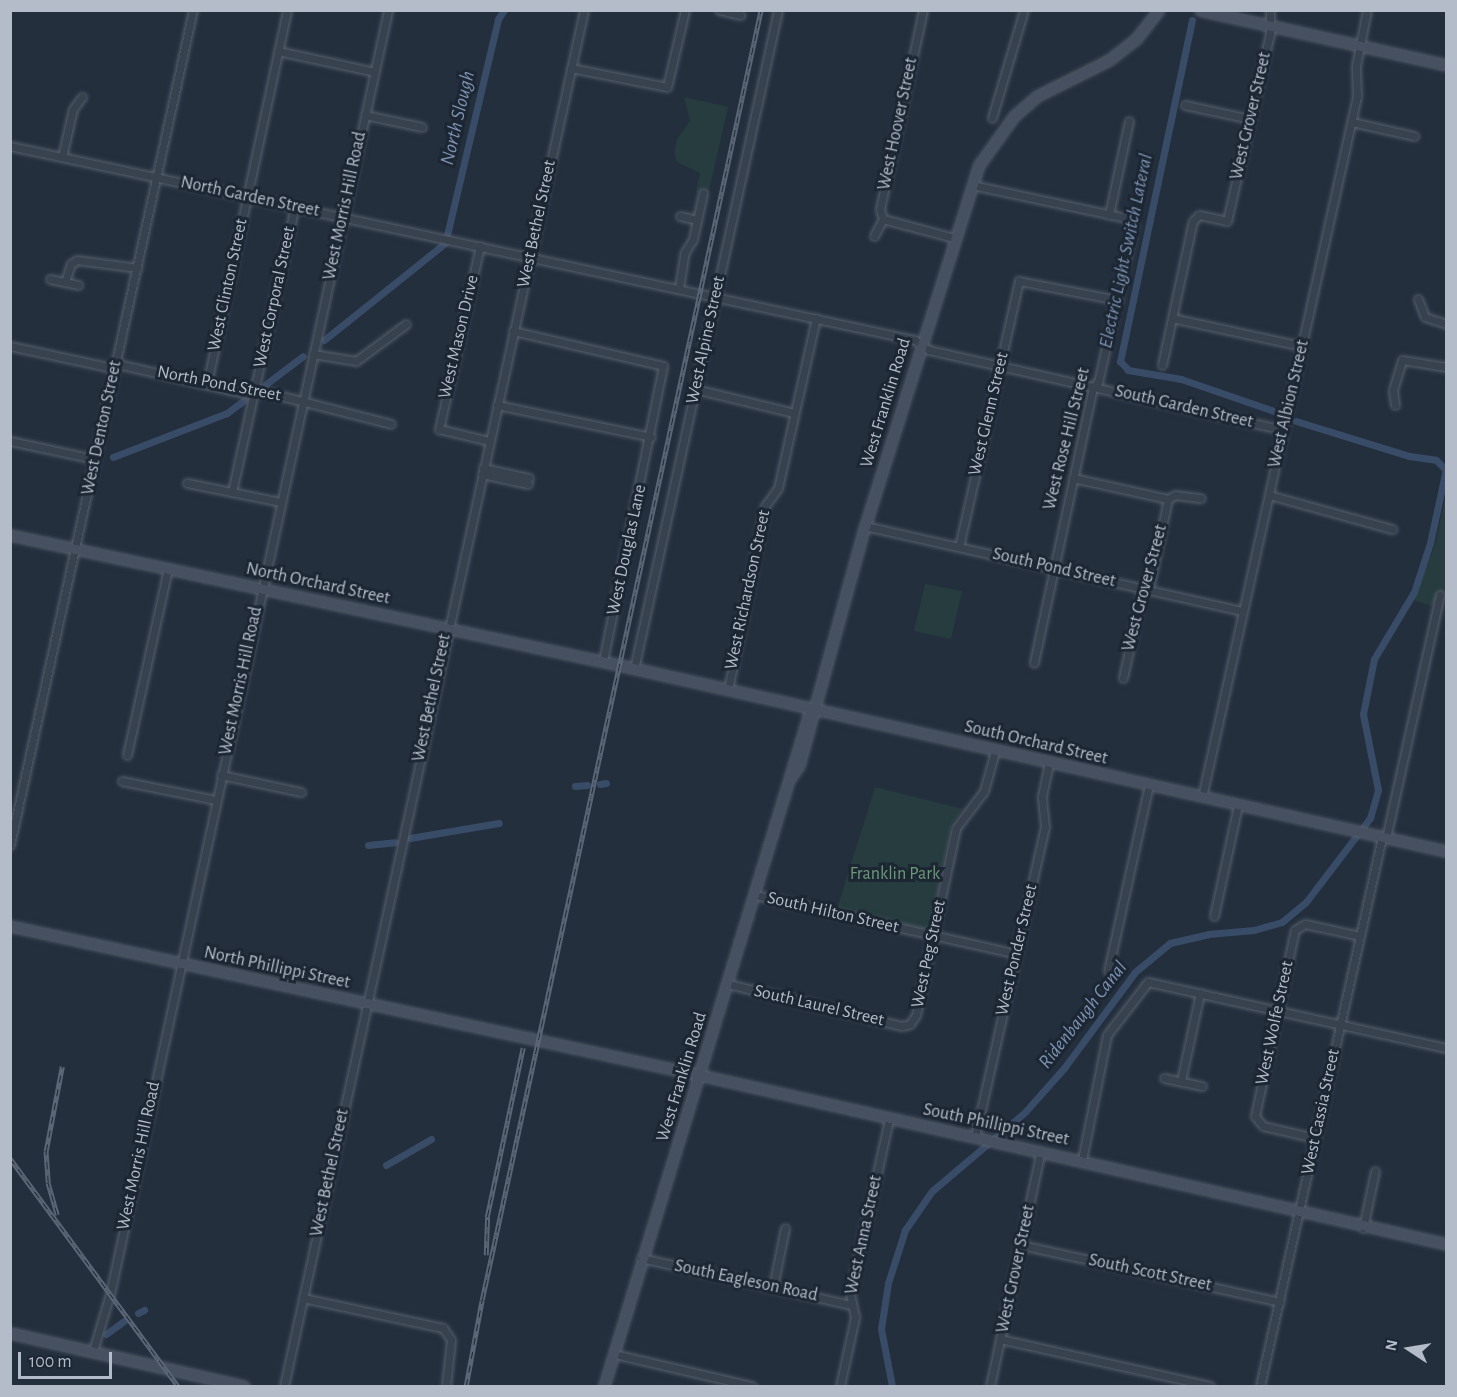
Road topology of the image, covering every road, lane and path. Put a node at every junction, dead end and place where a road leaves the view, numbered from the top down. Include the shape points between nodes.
1 (193, 10) edge
2 (388, 10) edge
3 (584, 10) edge
4 (685, 10) edge
5 (719, 10) edge
6 (778, 10) edge
7 (923, 10) edge
8 (1024, 10) edge
9 (1159, 10) edge
10 (1200, 10) edge
11 (1270, 10) edge
12 (1367, 10) edge
13 (287, 11) edge
14 (740, 15) dead end
15 (1267, 25) junction
16 (1360, 46) junction
17 (278, 51) junction
18 (1446, 65) edge
19 (571, 68) junction
20 (375, 72) junction
21 (82, 97) dead end
22 (1185, 105) dead end
23 (365, 115) junction
24 (992, 118) dead end
25 (1250, 119) junction
26 (1129, 121) dead end
27 (1352, 122) junction
28 (422, 127) dead end
29 (1414, 136) dead end
30 (10, 146) edge
31 (62, 157) junction
32 (157, 177) junction
33 (972, 185) junction
34 (703, 193) dead end
35 (247, 196) junction
36 (295, 206) junction
37 (1109, 215) junction
38 (680, 216) dead end
39 (343, 217) junction
40 (883, 219) junction
41 (697, 220) junction
42 (874, 236) dead end
43 (954, 238) junction
44 (480, 246) junction
45 (530, 256) junction
46 (137, 268) junction
47 (50, 279) dead end
48 (65, 282) junction
49 (78, 285) dead end
50 (679, 288) junction
51 (700, 293) joint
52 (716, 296) junction
53 (1418, 299) dead end
54 (1118, 300) junction
55 (816, 318) junction
56 (1172, 318) junction
57 (406, 324) dead end
58 (1446, 324) edge
59 (513, 331) junction
60 (922, 344) junction
61 (10, 346) edge
62 (1302, 346) junction
63 (313, 354) junction
64 (1162, 365) dead end
65 (115, 366) junction
66 (1000, 366) junction
67 (1446, 367) edge
68 (207, 384) junction
69 (1093, 387) junction
70 (695, 389) junction
71 (254, 393) junction
72 (302, 404) junction
73 (497, 405) junction
74 (1395, 405) dead end
75 (794, 413) junction
76 (391, 424) dead end
77 (1283, 430) junction
78 (651, 437) junction
79 (10, 441) edge
80 (489, 441) junction
81 (95, 459) junction
82 (482, 471) junction
83 (1073, 478) junction
84 (528, 481) dead end
85 (187, 483) dead end
86 (232, 492) junction
87 (1269, 495) junction
88 (1201, 498) dead end
89 (1168, 499) junction
90 (280, 502) junction
91 (865, 526) junction
92 (1392, 529) dead end
93 (10, 535) edge
94 (958, 547) junction
95 (75, 549) junction
96 (168, 568) junction
97 (1053, 568) junction
98 (261, 589) junction
99 (1146, 589) junction
100 (1440, 594) dead end
101 (1243, 611) junction
102 (447, 628) junction
103 (603, 662) junction
104 (1034, 663) dead end
105 (619, 665) joint
106 (634, 669) junction
107 (1123, 678) dead end
108 (728, 690) junction
109 (811, 709) junction
110 (995, 751) junction
111 (127, 755) dead end
112 (1049, 763) junction
113 (221, 775) junction
114 (122, 781) dead end
115 (1149, 785) junction
116 (302, 792) dead end
117 (1202, 797) junction
118 (215, 800) junction
119 (1238, 805) junction
120 (1384, 837) junction
121 (10, 845) edge
122 (1446, 851) edge
123 (755, 895) junction
124 (1214, 916) dead end
125 (10, 926) edge
126 (933, 936) junction
127 (1359, 936) junction
128 (1016, 954) junction
129 (180, 964) junction
130 (1108, 971) dead end
131 (728, 984) junction
132 (1200, 993) junction
133 (367, 1004) junction
134 (1278, 1010) junction
135 (910, 1024) joint
136 (1339, 1024) junction
137 (538, 1041) joint
138 (1446, 1048) edge
139 (700, 1075) junction
140 (1164, 1077) dead end
141 (1181, 1081) junction
142 (1202, 1086) dead end
143 (889, 1119) junction
144 (980, 1138) junction
145 (1315, 1138) junction
146 (1041, 1151) junction
147 (1082, 1160) junction
148 (1375, 1171) dead end
149 (1300, 1212) junction
150 (785, 1228) dead end
151 (1363, 1228) junction
152 (1446, 1244) edge
153 (1021, 1245) junction
154 (641, 1258) junction
155 (773, 1287) junction
156 (303, 1298) junction
157 (1280, 1302) junction
158 (850, 1305) junction
159 (10, 1333) edge
160 (1000, 1339) junction
161 (93, 1351) junction
162 (614, 1354) junction
163 (244, 1386) edge
164 (284, 1386) edge
165 (446, 1386) edge
166 (604, 1386) edge
167 (752, 1386) edge
168 (840, 1386) edge
169 (990, 1386) edge
170 (1210, 1386) edge
171 (1260, 1386) edge

1 - 32 street, West Denton Street
2 - 20 street, West Morris Hill Road
3 - 19 street, West Bethel Street
4 - 19 street via 667,87
5 - 14 street
6 - 52 street, West Alpine Street
7 - 40 street, West Hoover Street via 880,209
8 - 24 street
9 - 33 street, West Franklin Road via 1136,39 1109,60 1037,96 1014,116 988,150
10 - 15 street
11 - 15 street, West Grover Street
12 - 16 street, West Albion Street
13 - 17 street, West Clinton Street
15 - 16 street
15 - 25 street, West Grover Street via 1270,34
16 - 18 street
16 - 27 street, West Albion Street via 1358,96
17 - 20 street
17 - 35 street, West Clinton Street
19 - 45 street, West Bethel Street
20 - 23 street, West Morris Hill Road
21 - 31 street via 73,109
22 - 25 street
23 - 28 street
23 - 39 street, West Morris Hill Road
25 - 56 street, West Grover Street via 1227,221 1196,215
26 - 37 street
27 - 29 street
27 - 62 street, West Albion Street
30 - 31 street, North Garden Street
31 - 32 street, North Garden Street
32 - 35 street, North Garden Street
32 - 46 street, West Denton Street
33 - 37 street
33 - 43 street, West Franklin Road
34 - 41 street
35 - 36 street, North Garden Street
35 - 68 street, West Clinton Street
36 - 39 street, North Garden Street
36 - 71 street, West Corporal Street
37 - 54 street, West Rose Hill Street via 1132,222
38 - 41 street
39 - 44 street, North Garden Street
39 - 63 street, West Morris Hill Road
40 - 42 street, West Hoover Street
40 - 43 street
41 - 50 street via 685,252
43 - 60 street, West Franklin Road
44 - 45 street, North Garden Street
44 - 80 street, West Mason Drive via 438,429
45 - 50 street, North Garden Street
45 - 59 street, West Bethel Street
46 - 48 street via 77,260 71,264
46 - 65 street, West Denton Street
47 - 48 street
48 - 49 street
50 - 51 street, North Garden Street
51 - 52 street, South Garden Street
52 - 55 street, South Garden Street
52 - 70 street, West Alpine Street
53 - 58 street via 1425,317
54 - 66 street, West Glenn Street via 1019,281
54 - 69 street, West Rose Hill Street via 1098,382
55 - 60 street, South Garden Street
55 - 75 street, West Richardson Street
56 - 62 street
56 - 64 street
57 - 63 street via 356,361
59 - 73 street, West Bethel Street
59 - 78 street, West Douglas Lane via 663,366
60 - 66 street, South Garden Street via 930,350
60 - 91 street, West Franklin Road
61 - 65 street, North Pond Street
62 - 77 street, West Albion Street
63 - 72 street, West Morris Hill Road
65 - 68 street, North Pond Street
65 - 81 street, West Denton Street
66 - 69 street, South Garden Street
66 - 94 street, West Glenn Street
67 - 74 street via 1402,360 1393,390
68 - 71 street, North Pond Street
69 - 77 street, South Garden Street
69 - 83 street, West Rose Hill Street
70 - 75 street
70 - 106 street, West Alpine Street
71 - 72 street, North Pond Street
71 - 86 street, West Corporal Street
72 - 76 street, North Pond Street
72 - 90 street, West Morris Hill Road
73 - 78 street
73 - 80 street, West Bethel Street
75 - 108 street, West Richardson Street via 778,488 765,506
77 - 87 street, West Albion Street
78 - 103 street, West Douglas Lane
79 - 81 street
80 - 82 street, West Bethel Street
81 - 95 street, West Denton Street
82 - 84 street
82 - 102 street, West Bethel Street
83 - 89 street
83 - 97 street, West Rose Hill Street
85 - 86 street
86 - 90 street
87 - 92 street
87 - 101 street, West Albion Street
88 - 89 street via 1175,495
89 - 99 street, West Grover Street
90 - 98 street, West Morris Hill Road
91 - 94 street, South Pond Street
91 - 109 street, West Franklin Road
93 - 95 street, North Orchard Street
94 - 97 street, South Pond Street
95 - 96 street, North Orchard Street
95 - 121 street, West Denton Street
96 - 98 street, North Orchard Street
96 - 111 street
97 - 99 street, South Pond Street
97 - 104 street, West Rose Hill Street via 1055,574
98 - 102 street, North Orchard Street
98 - 113 street, West Morris Hill Road
99 - 101 street, South Pond Street
99 - 107 street, West Grover Street
100 - 120 street, West Cassia Street
101 - 117 street, West Albion Street
102 - 103 street, North Orchard Street
102 - 133 street, West Bethel Street
103 - 105 street, North Orchard Street
105 - 106 street, South Orchard Street
106 - 108 street, South Orchard Street
108 - 109 street, South Orchard Street
109 - 110 street, South Orchard Street
109 - 123 street, West Franklin Road via 801,728 791,777
110 - 112 street, South Orchard Street
110 - 126 street, West Peg Street via 984,791 956,828
112 - 115 street, South Orchard Street
112 - 128 street, West Ponder Street via 1042,796 1045,827
113 - 116 street
113 - 118 street, West Morris Hill Road
114 - 118 street
115 - 117 street, South Orchard Street
115 - 130 street
117 - 119 street, South Orchard Street
118 - 129 street, West Morris Hill Road
119 - 120 street, South Orchard Street
119 - 124 street
120 - 122 street, South Orchard Street
120 - 127 street, West Cassia Street
123 - 126 street, South Hilton Street
123 - 131 street, West Franklin Road
125 - 129 street, North Phillippi Street
126 - 128 street, South Hilton Street
126 - 135 street, West Peg Street via 916,1015
127 - 134 street, West Wolfe Street via 1299,925
127 - 136 street, West Cassia Street
128 - 144 street, West Ponder Street
129 - 133 street, North Phillippi Street
129 - 161 street, West Morris Hill Road via 110,1294
131 - 135 street, South Laurel Street via 902,1026
131 - 139 street, West Franklin Road
132 - 134 street
132 - 141 street
132 - 147 street via 1148,982 1107,1035
133 - 137 street, North Phillippi Street
133 - 156 street, West Bethel Street
134 - 136 street
134 - 145 street, West Wolfe Street via 1255,1116 1263,1126
136 - 138 street
136 - 145 street, West Cassia Street
137 - 139 street, South Phillippi Street
139 - 143 street, South Phillippi Street
139 - 154 street, West Franklin Road
140 - 141 street
141 - 142 street
143 - 144 street, South Phillippi Street
143 - 158 street, West Anna Street
144 - 146 street, South Phillippi Street
145 - 149 street, West Cassia Street
146 - 147 street, South Phillippi Street
146 - 153 street, West Grover Street
147 - 149 street, South Phillippi Street
148 - 151 street
149 - 151 street, South Phillippi Street
149 - 157 street, West Cassia Street
150 - 155 street
151 - 152 street, South Phillippi Street
153 - 157 street, South Scott Street
153 - 160 street, West Grover Street
154 - 155 street, South Eagleson Road
154 - 162 street, West Franklin Road
155 - 158 street, South Eagleson Road
156 - 164 street, West Bethel Street
156 - 165 street via 437,1325 448,1332 451,1348
157 - 171 street, West Cassia Street
158 - 168 street, West Anna Street via 855,1317
159 - 161 street
160 - 169 street, West Grover Street
160 - 170 street
161 - 163 street
162 - 166 street, West Franklin Road
162 - 167 street

